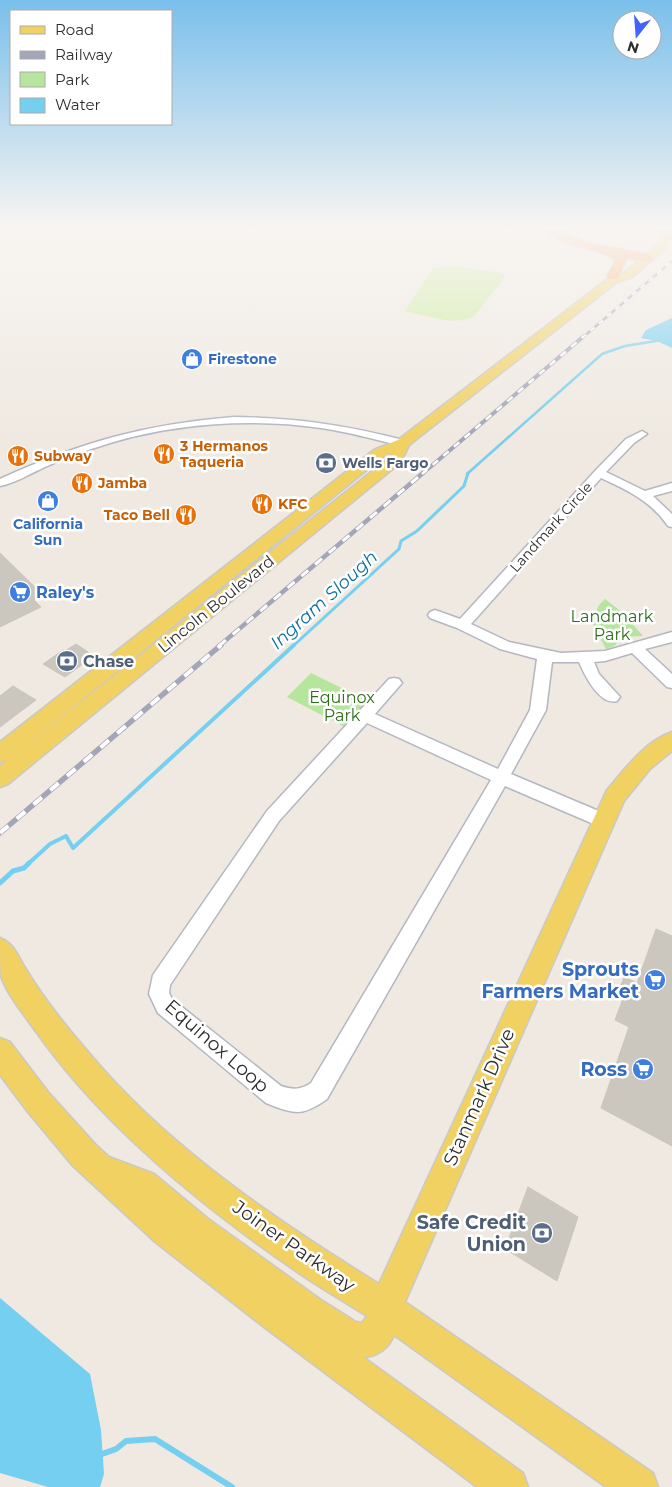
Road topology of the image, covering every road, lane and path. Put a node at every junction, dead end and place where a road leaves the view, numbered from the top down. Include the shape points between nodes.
1 (587, 298) edge
2 (642, 434) dead end
3 (398, 448) junction
4 (600, 473) junction
5 (0, 482) edge
6 (672, 487) edge
7 (0, 492) edge
8 (644, 495) junction
9 (672, 523) edge
10 (435, 614) dead end
11 (462, 625) junction
12 (672, 637) edge
13 (634, 647) junction
14 (544, 656) junction
15 (586, 658) junction
16 (394, 683) dead end
17 (672, 683) edge
18 (612, 697) dead end
19 (364, 715) junction
20 (672, 740) edge
21 (0, 754) edge
22 (0, 778) edge
23 (501, 778) junction
24 (602, 820) junction
25 (5, 961) edge
26 (0, 1052) edge
27 (97, 1168) junction
28 (385, 1309) junction
29 (509, 1487) edge
30 (639, 1487) edge

1 - 3 main road, Lincoln Boulevard
2 - 4 street via 630,441
3 - 5 street via 352,429 309,423 251,420 201,423 138,433 97,444
3 - 7 street via 305,430 203,430 117,446
3 - 21 main road, Lincoln Boulevard via 379,453
3 - 22 main road, Lincoln Boulevard via 396,458
4 - 8 street, Landmark Circle
4 - 11 street, Landmark Circle
6 - 8 street
8 - 9 street, Landmark Circle
10 - 11 street
11 - 14 street via 505,646
12 - 13 street
13 - 15 street
13 - 17 street
14 - 15 street
14 - 23 street, Equinox Loop via 538,710
15 - 18 street via 593,677
16 - 19 street, Equinox Loop
19 - 23 street
19 - 23 street, Equinox Loop via 273,816 160,982 159,994 165,1006 274,1095 305,1101 319,1091
20 - 24 main road, Stanmark Drive via 655,751 627,778
23 - 24 street
24 - 28 main road, Stanmark Drive
25 - 28 main road, Joiner Parkway via 43,1019 93,1079 156,1142 304,1256
26 - 27 main road via 38,1102
27 - 28 main road, Stanmark Drive via 144,1185 196,1229 348,1337 368,1340 378,1332
27 - 29 main road via 202,1260
28 - 30 main road, Joiner Parkway

